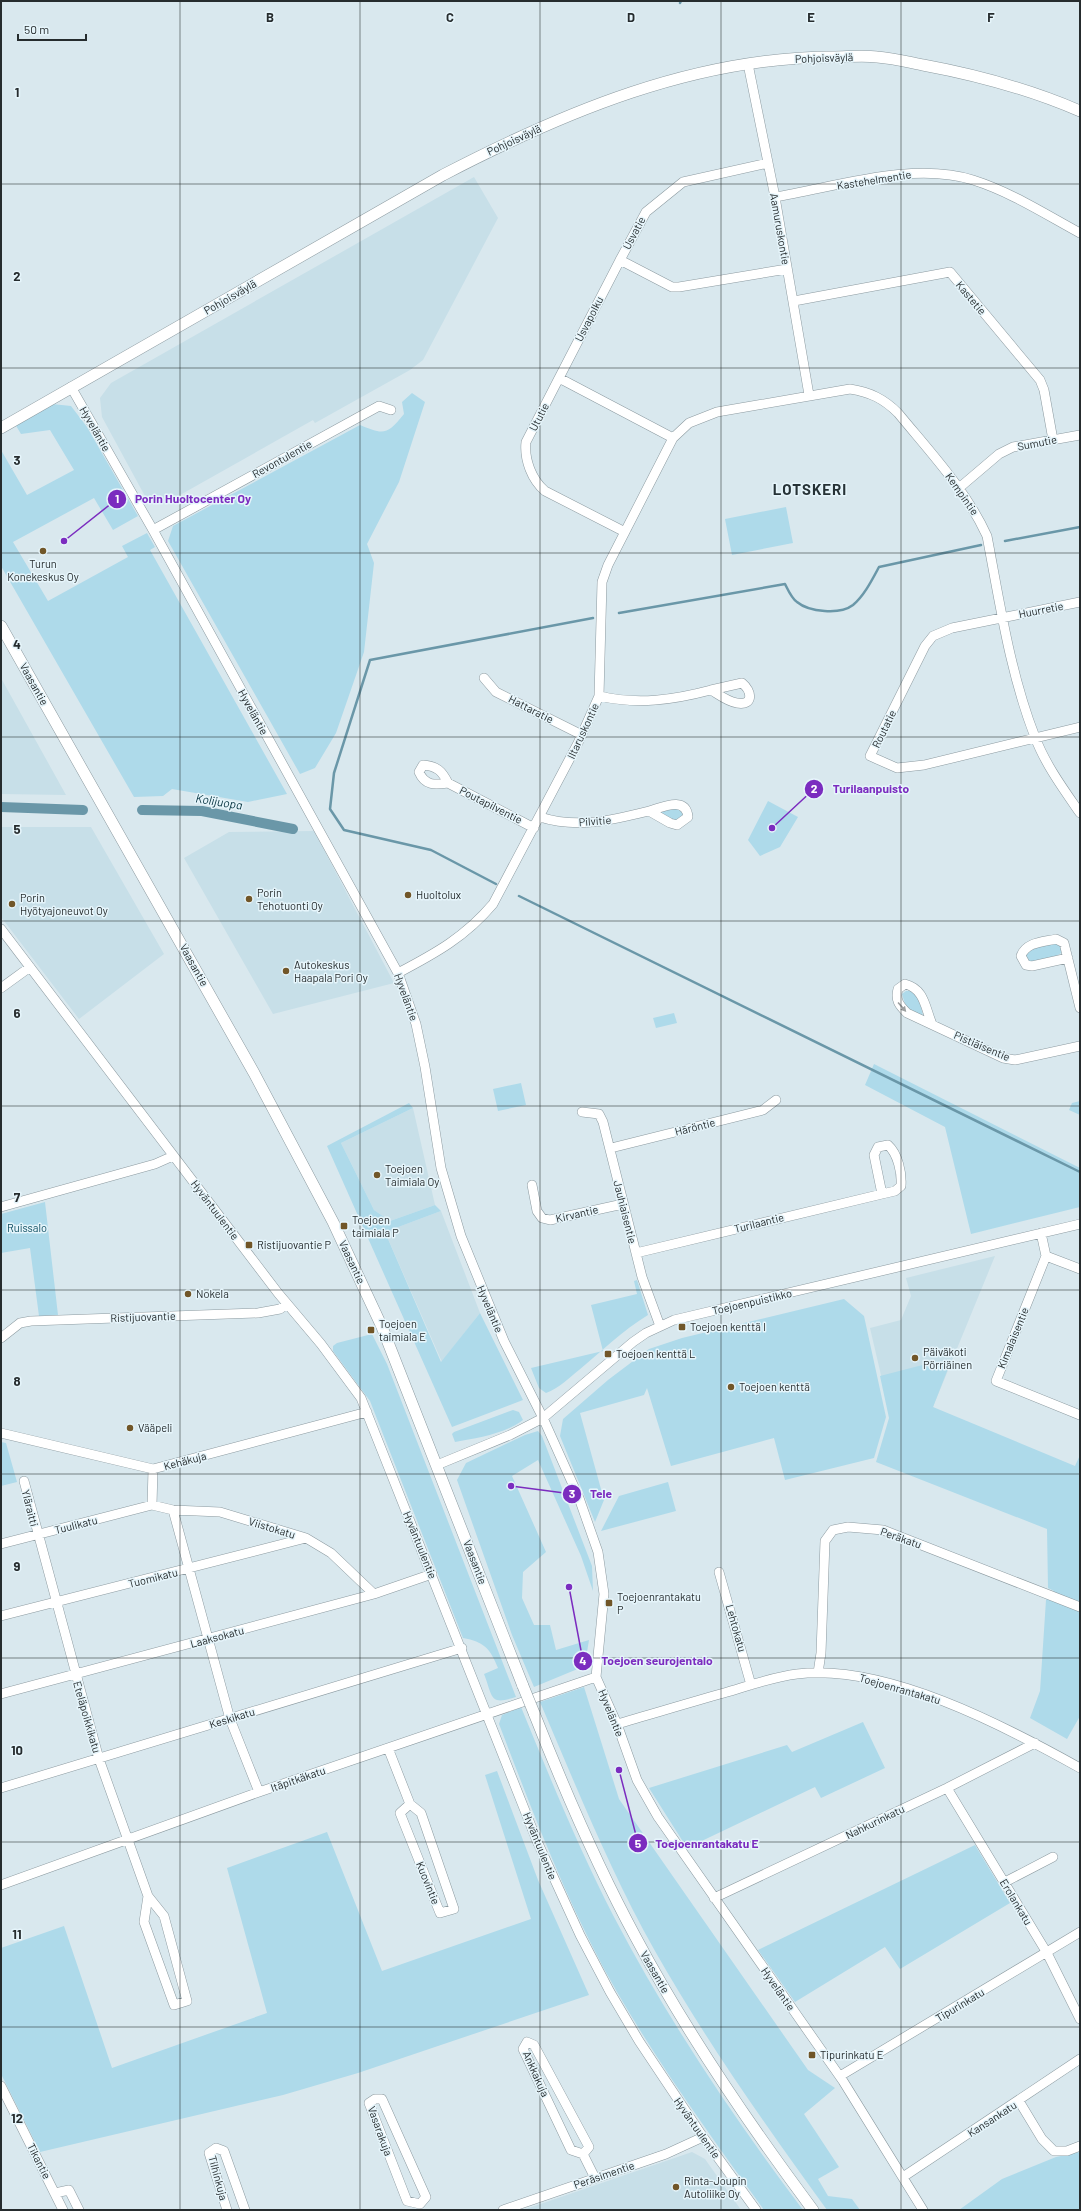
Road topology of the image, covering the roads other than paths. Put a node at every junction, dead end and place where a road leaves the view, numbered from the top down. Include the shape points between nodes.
1 (748, 64) junction
2 (1080, 110) edge
3 (768, 163) junction
4 (775, 197) junction
5 (1080, 233) edge
6 (620, 260) junction
7 (787, 269) junction
8 (794, 301) junction
9 (559, 378) junction
10 (71, 387) junction
11 (809, 395) junction
12 (390, 410) dead end
13 (1, 428) edge
14 (1080, 435) edge
15 (674, 438) junction
16 (1053, 440) junction
17 (959, 488) junction
18 (153, 530) junction
19 (625, 532) junction
20 (1080, 602) edge
21 (1002, 617) junction
22 (1, 626) edge
23 (484, 678) dead end
24 (710, 690) dead end
25 (599, 696) junction
26 (1080, 727) edge
27 (582, 735) junction
28 (1035, 738) junction
29 (448, 783) dead end
30 (649, 811) dead end
31 (1080, 813) edge
32 (540, 817) junction
33 (534, 828) junction
34 (1, 929) edge
35 (1068, 958) junction
36 (30, 967) junction
37 (398, 974) junction
38 (1, 988) edge
39 (1080, 1008) edge
40 (932, 1024) junction
41 (1080, 1046) edge
42 (776, 1100) dead end
43 (582, 1112) dead end
44 (611, 1148) junction
45 (173, 1156) junction
46 (532, 1185) dead end
47 (882, 1194) junction
48 (623, 1204) junction
49 (1, 1207) edge
50 (1080, 1224) edge
51 (1041, 1233) junction
52 (636, 1253) junction
53 (1046, 1256) junction
54 (1080, 1269) edge
55 (287, 1304) junction
56 (660, 1326) junction
57 (1, 1338) edge
58 (367, 1412) junction
59 (1080, 1414) edge
60 (543, 1418) junction
61 (1, 1433) edge
62 (437, 1465) junction
63 (153, 1469) junction
64 (24, 1481) dead end
65 (152, 1505) junction
66 (172, 1510) junction
67 (37, 1535) junction
68 (306, 1538) junction
69 (1, 1544) edge
70 (188, 1569) junction
71 (719, 1572) dead end
72 (432, 1574) junction
73 (374, 1594) junction
74 (55, 1602) junction
75 (1080, 1607) edge
76 (1, 1616) edge
77 (208, 1640) junction
78 (462, 1648) junction
79 (818, 1673) junction
80 (75, 1674) junction
81 (596, 1677) junction
82 (751, 1685) junction
83 (1, 1694) edge
84 (487, 1713) junction
85 (230, 1719) junction
86 (616, 1724) junction
87 (1035, 1743) junction
88 (388, 1748) junction
89 (99, 1759) junction
90 (1080, 1768) edge
91 (1, 1788) edge
92 (947, 1788) junction
93 (260, 1792) junction
94 (410, 1804) junction
95 (127, 1839) junction
96 (1053, 1857) dead end
97 (1004, 1882) junction
98 (1, 1885) edge
99 (148, 1896) junction
100 (714, 1898) junction
101 (1080, 1932) edge
102 (1047, 1953) junction
103 (1080, 2019) edge
104 (1080, 2060) edge
105 (840, 2076) junction
106 (1, 2086) edge
107 (1019, 2101) junction
108 (703, 2136) junction
109 (1080, 2146) edge
110 (583, 2154) junction
111 (903, 2177) junction
112 (595, 2178) junction
113 (55, 2193) junction
114 (421, 2207) edge
115 (63, 2210) edge
116 (79, 2210) edge
117 (227, 2210) edge
118 (245, 2210) edge
119 (503, 2210) edge
120 (756, 2210) edge
121 (813, 2210) edge
122 (923, 2210) edge

1 - 2 main road, Pohjoisväylä via 808,57 876,57 994,79
1 - 3 street, Aamuruskontie
1 - 10 main road, Pohjoisväylä via 674,79 620,96 496,148 443,175
3 - 4 street, Aamuruskontie
3 - 6 street, Usvatie via 683,182 646,212
4 - 5 street, Kastehelmentie via 906,173 932,173 972,180 995,188
4 - 7 street, Aamuruskontie
6 - 7 street, Usvatie via 672,287 679,288
6 - 9 street, Usvapolku
7 - 8 street, Aamuruskontie
8 - 11 street, Aamuruskontie
8 - 16 street, Kastetie via 950,272 1040,380
9 - 15 street
9 - 19 street, Ututie via 526,442 525,450 532,476 537,485 545,491
10 - 13 main road, Pohjoisväylä
10 - 18 street, Hyveläntie
11 - 15 street, Kempintie via 702,416
11 - 17 street, Kempintie via 850,389 882,399 898,413
12 - 18 street, Revontulentie via 380,406
14 - 16 street, Sumutie
15 - 19 street, Iltaruskontie
16 - 17 street, Sumutie via 1013,447 999,454
17 - 21 street, Kempintie via 987,536
18 - 37 street, Hyveläntie
19 - 25 street, Iltaruskontie via 602,582
20 - 21 street, Huurretie
21 - 28 street, Kempintie
21 - 28 street, Routatie via 952,628 932,636 870,756 897,768 924,765
22 - 62 main road, Vaasantie via 279,1118 382,1327
23 - 27 street, Hattaratie via 496,692
24 - 25 street via 653,702
25 - 27 street, Iltaruskontie
26 - 28 street
27 - 32 street, Iltaruskontie
28 - 31 street, Kempintie
29 - 33 street, Poutapilventie
30 - 32 street, Pilvitie via 608,821 585,823
32 - 33 street, Iltaruskontie
33 - 37 street, Iltaruskontie via 493,904 477,923 456,940
34 - 36 street, Hyväntuulentie
35 - 35 street via 1064,943 1056,939 1029,945 1021,956 1026,965 1032,966
35 - 39 street
36 - 38 street
36 - 45 street, Hyväntuulentie
37 - 60 street, Hyveläntie via 416,1024 441,1168 451,1208 494,1320
40 -> 40 street, Pistiäisentie via 920,992 914,986 906,984 898,989 896,997 899,1004 912,1015
40 - 41 street, Pistiäisentie via 1003,1058 1015,1060
42 - 44 street, Häröntie via 763,1110
43 - 44 street, Jauhiaisentie via 599,1114
44 - 48 street, Jauhiaisentie
45 - 49 street via 155,1164
45 - 55 street, Hyväntuulentie
46 - 48 street, Kirvantie via 537,1211 542,1218 550,1220
47 - 47 street, Turilaantie via 895,1191 901,1186 902,1180 895,1151 888,1145 878,1147 874,1155
47 - 52 street, Turilaantie
48 - 52 street, Jauhiaisentie
50 - 51 street, Toejoenpuistikko
51 - 53 street
51 - 56 street, Toejoenpuistikko via 674,1320
52 - 56 street, Jauhiaisentie via 647,1296
53 - 54 street
53 - 59 street, Kimalaisentie via 996,1382
55 - 57 street, Ristijuovantie via 280,1309 258,1313 31,1321 20,1323
55 - 58 street, Hyväntuulentie via 347,1377
56 - 60 street, Toejoenpuistikko via 633,1342
58 - 63 street, Kehäkuja
58 - 72 street, Hyväntuulentie
60 - 62 street, Toejoenpuistikko via 510,1435
60 - 81 street, Hyveläntie via 579,1498 598,1552 604,1594
61 - 63 street, Kehäkuja
62 - 121 main road, Vaasantie, bridge via 523,1686 593,1853 656,1975 725,2086
63 - 65 street
64 - 67 street, Yläraitti
65 - 66 street, Viistokatu
65 - 67 street, Tuulikatu
66 - 68 street, Viistokatu via 220,1512
66 - 70 street
67 - 69 street, Tuulikatu
67 - 74 street, Eteläpoikkikatu
68 - 70 street, Tuomikatu
68 - 73 street, Viistokatu via 331,1553
70 - 74 street, Tuomikatu
70 - 77 street
71 - 82 street, Lehtokatu
72 - 73 street, Laaksokatu
72 - 78 street, Hyväntuulentie
73 - 77 street, Laaksokatu
74 - 76 street, Tuomikatu
74 - 80 street, Eteläpoikkikatu
75 - 79 street, Peräkatu via 883,1530 848,1526 833,1530 825,1541
77 - 80 street, Laaksokatu
77 - 85 street
78 - 84 street, Hyväntuulentie
78 - 85 street, Keskikatu
79 - 82 street, Toejoenrantakatu via 771,1679
79 - 87 street, Toejoenrantakatu via 850,1675 952,1704
80 - 83 street, Laaksokatu
80 - 89 street, Eteläpoikkikatu
81 - 84 street, Itäpitkäkatu
81 - 86 street, Hyveläntie
82 - 86 street, Toejoenrantakatu
84 - 88 street, Itäpitkäkatu
84 - 108 street, Hyväntuulentie via 537,1841 580,1934 639,2041
85 - 89 street, Keskikatu
85 - 93 street
86 - 100 street, Hyveläntie via 644,1794
87 - 90 street, Toejoenrantakatu
87 - 92 street, Nahkurinkatu
88 - 93 street, Itäpitkäkatu
88 - 94 street, Kuovintie
89 - 91 street, Keskikatu
89 - 95 street, Eteläpoikkikatu
92 - 97 street, Erolankatu
92 - 100 street, Nahkurinkatu
93 - 95 street, Itäpitkäkatu
94 - 94 street, Kuovintie via 421,1812 454,1909 440,1913 400,1813
95 - 98 street, Itäpitkäkatu
95 - 99 street, Eteläpoikkikatu
96 - 97 street
97 - 102 street, Erolankatu
99 - 99 street, Eteläpoikkikatu via 164,1916 187,2001 174,2005 144,1922
100 - 105 street, Hyveläntie
101 - 102 street, Tipurinkatu
102 - 103 street, Erolankatu
102 - 105 street, Tipurinkatu
104 - 107 street, Kansankatu
105 - 111 street, Hyveläntie
106 - 113 street, Tikantie
107 - 109 street via 1042,2139 1054,2151 1067,2151
107 - 111 street, Kansankatu
108 - 112 street, Peräsimentie via 666,2154
108 - 120 street, Hyväntuulentie
110 - 110 street, Ankkakuja via 589,2147 534,2045 527,2042 523,2049 571,2150
110 - 112 street, Ankkakuja
111 - 122 street, Hyveläntie
112 - 119 street, Peräsimentie
113 - 115 street, Tikantie
113 - 116 street, Tikantie via 70,2190
114 - 114 street, Vasarakuja via 426,2197 382,2099 375,2100 369,2103 407,2201
117 - 118 street, Tilhinkuja via 210,2153 216,2148 224,2151

